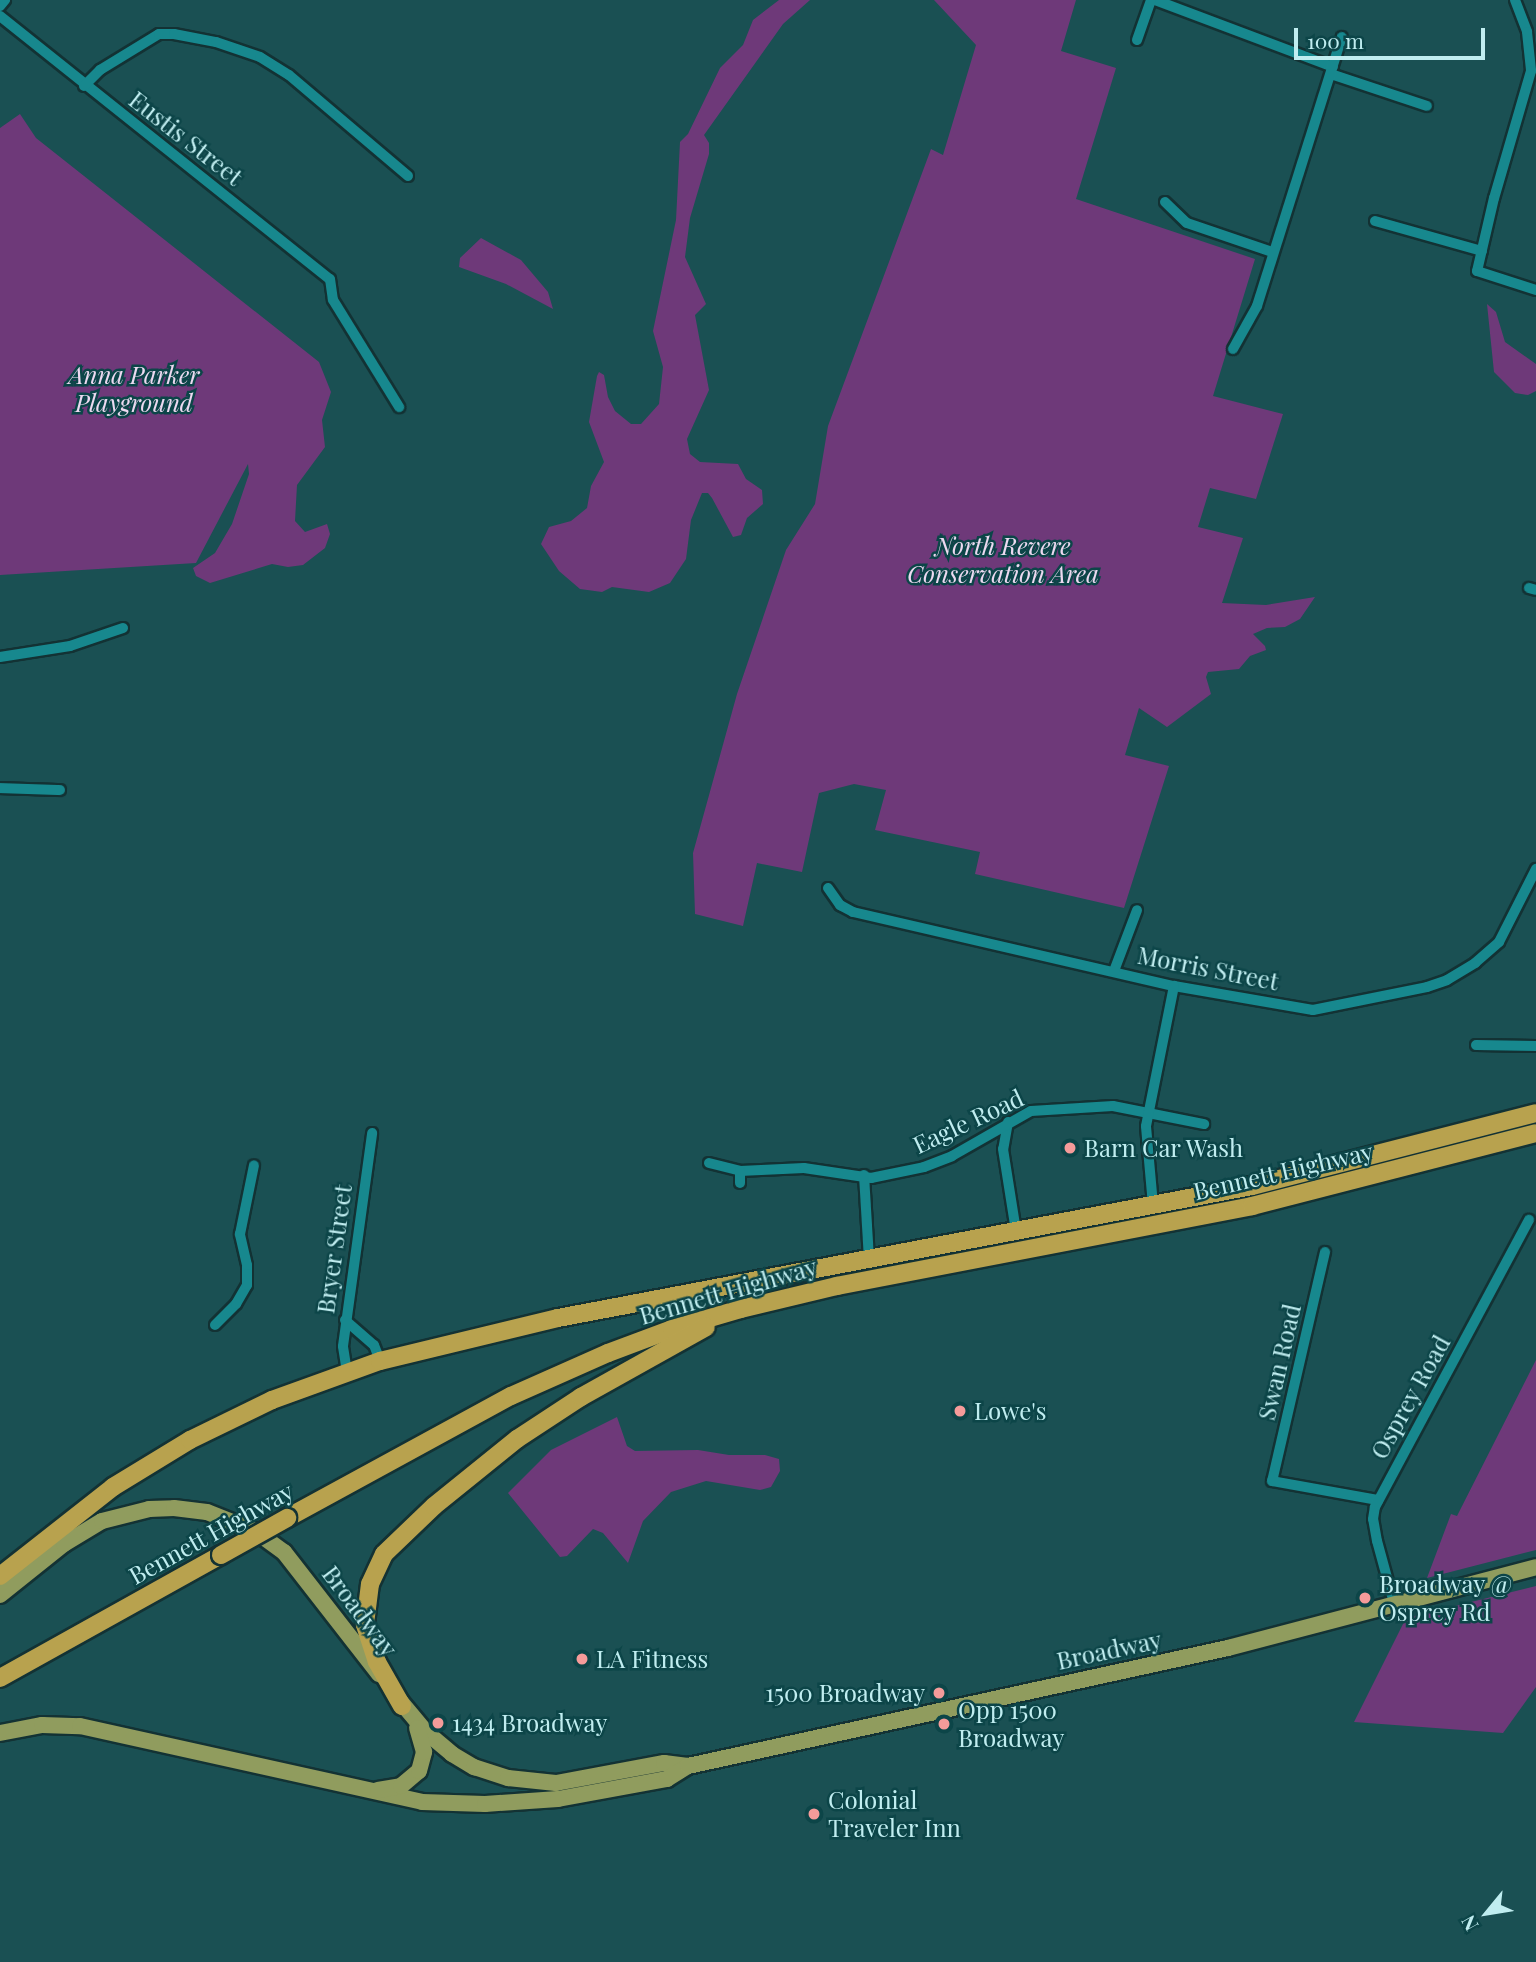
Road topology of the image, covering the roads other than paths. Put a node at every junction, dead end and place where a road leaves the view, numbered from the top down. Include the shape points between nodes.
1 (5, 0) edge
2 (1153, 0) edge
3 (1515, 0) edge
4 (0, 6) edge
5 (0, 16) edge
6 (1342, 37) dead end
7 (1137, 40) dead end
8 (1536, 60) edge
9 (1332, 71) junction
10 (1531, 71) junction
11 (84, 86) junction
12 (1427, 106) dead end
13 (408, 176) dead end
14 (1165, 202) dead end
15 (1375, 221) dead end
16 (1482, 251) junction
17 (1272, 252) junction
18 (1536, 290) edge
19 (1233, 349) dead end
20 (399, 407) dead end
21 (124, 628) dead end
22 (0, 657) edge
23 (0, 789) edge
24 (60, 790) dead end
25 (1536, 869) edge
26 (828, 888) dead end
27 (1137, 910) dead end
28 (1114, 971) junction
29 (1174, 986) junction
30 (1476, 1045) dead end
31 (1536, 1046) edge
32 (1147, 1111) junction
33 (1536, 1112) edge
34 (1009, 1122) junction
35 (1204, 1124) dead end
36 (372, 1133) dead end
37 (1536, 1133) edge
38 (709, 1163) dead end
39 (254, 1165) dead end
40 (740, 1171) junction
41 (864, 1175) junction
42 (740, 1183) dead end
43 (1153, 1205) junction
44 (1529, 1220) dead end
45 (1016, 1231) junction
46 (1325, 1252) dead end
47 (869, 1259) junction
48 (741, 1309) junction
49 (345, 1320) junction
50 (215, 1325) dead end
51 (380, 1361) junction
52 (347, 1372) junction
53 (1378, 1500) junction
54 (1536, 1567) edge
55 (0, 1576) edge
56 (0, 1595) edge
57 (1394, 1604) junction
58 (0, 1678) edge
59 (402, 1706) junction
60 (0, 1733) edge
61 (688, 1766) junction
62 (365, 1791) junction

1 - 4 street
2 - 7 street
2 - 9 street
3 - 10 street via 1527,32
5 - 11 street, Eustis Street
6 - 9 street
8 - 10 street
9 - 12 street
9 - 17 street
10 - 16 street
11 - 13 street via 100,70 159,34 216,42 260,57 289,75
11 - 20 street, Eustis Street via 330,279 333,300
14 - 17 street via 1187,223
15 - 16 street
16 - 18 street via 1478,271
17 - 19 street via 1257,306
21 - 22 street via 70,646
23 - 24 street
25 - 29 street, Morris Street via 1499,942 1475,963 1435,984 1313,1010
26 - 28 street, Morris Street via 840,905 853,912
27 - 28 street
28 - 29 street, Morris Street
29 - 32 street
30 - 31 street
32 - 34 street, Eagle Road via 1100,1105 1031,1111
32 - 35 street, Eagle Road
32 - 43 street via 1145,1144
33 - 43 highway, Bennett Highway via 1297,1175
34 - 41 street, Eagle Road via 924,1167 871,1178
34 - 45 street via 1003,1149
36 - 49 street, Bryer Street
37 - 48 highway, Bennett Highway via 1252,1206
38 - 40 street, Eagle Road
39 - 50 street via 240,1234 247,1285
40 - 41 street, Eagle Road via 803,1168
40 - 42 street
41 - 47 street
43 - 45 highway, Bennett Highway
44 - 53 street, Osprey Road
45 - 47 highway, Bennett Highway
46 - 53 street, Swan Road via 1272,1481
47 - 51 highway, Bennett Highway via 534,1323
48 - 58 highway, Bennett Highway, bridge via 641,1340 548,1378 446,1429
48 - 59 highway via 581,1397 517,1439 387,1550 370,1584 365,1624 377,1662
49 - 51 street via 374,1345
49 - 52 street, Bryer Street via 342,1346
51 - 52 highway, Bennett Highway
52 - 55 highway, Bennett Highway via 230,1418 151,1462
53 - 57 street, Osprey Road via 1374,1524
54 - 57 main road, Broadway
56 - 59 main road, Broadway via 64,1544 102,1521 149,1509 207,1512 241,1524 284,1552
57 - 61 main road, Broadway via 1228,1647
59 - 61 main road, Broadway via 457,1757 508,1778 556,1783 664,1763
59 - 62 main road via 423,1741 421,1768 401,1786
60 - 62 main road, Broadway via 34,1726 80,1726
61 - 62 main road, Broadway via 667,1779 537,1801 442,1804

